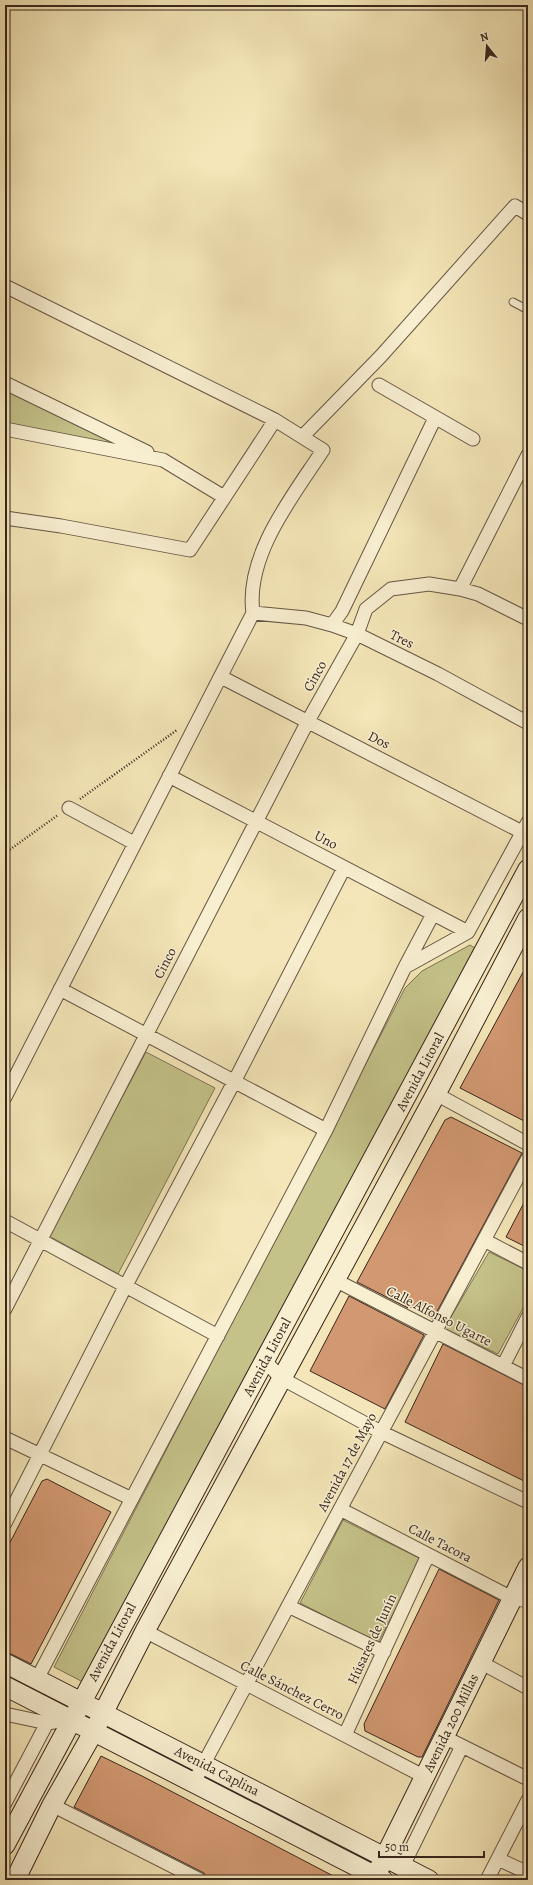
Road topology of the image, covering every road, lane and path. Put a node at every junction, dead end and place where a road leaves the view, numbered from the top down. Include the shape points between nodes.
1 (528, 214) edge
2 (5, 286) edge
3 (513, 302) dead end
4 (528, 310) edge
5 (5, 382) edge
6 (380, 385) dead end
7 (435, 418) junction
8 (275, 420) junction
9 (5, 429) edge
10 (303, 436) junction
11 (473, 439) dead end
12 (528, 454) edge
13 (162, 460) junction
14 (224, 497) junction
15 (5, 518) edge
16 (460, 589) junction
17 (253, 614) junction
18 (528, 619) edge
19 (332, 624) junction
20 (357, 634) junction
21 (220, 677) junction
22 (202, 712) junction
23 (308, 722) junction
24 (528, 723) edge
25 (169, 776) junction
26 (69, 808) junction
27 (256, 822) junction
28 (525, 827) edge
29 (134, 843) junction
30 (5, 853) edge
31 (344, 868) junction
32 (528, 869) edge
33 (433, 914) junction
34 (528, 918) edge
35 (468, 932) junction
36 (405, 967) junction
37 (60, 989) junction
38 (147, 1035) junction
39 (234, 1082) junction
40 (436, 1094) junction
41 (5, 1098) edge
42 (326, 1130) junction
43 (528, 1144) edge
44 (528, 1158) edge
45 (5, 1221) edge
46 (40, 1240) junction
47 (484, 1240) junction
48 (528, 1262) edge
49 (335, 1280) junction
50 (125, 1287) junction
51 (5, 1309) edge
52 (528, 1317) edge
53 (435, 1332) junction
54 (218, 1336) junction
55 (265, 1361) junction
56 (503, 1366) junction
57 (281, 1378) junction
58 (528, 1379) edge
59 (381, 1432) junction
60 (5, 1438) edge
61 (38, 1455) junction
62 (132, 1499) junction
63 (528, 1502) edge
64 (340, 1509) junction
65 (5, 1523) edge
66 (428, 1555) junction
67 (528, 1567) edge
68 (520, 1600) edge
69 (288, 1606) junction
70 (145, 1631) junction
71 (384, 1652) junction
72 (480, 1662) junction
73 (5, 1663) edge
74 (37, 1679) junction
75 (246, 1684) junction
76 (5, 1686) edge
77 (528, 1688) edge
78 (81, 1701) junction
79 (104, 1712) junction
80 (5, 1714) edge
81 (71, 1719) junction
82 (47, 1723) junction
83 (94, 1731) junction
84 (345, 1735) junction
85 (444, 1737) junction
86 (462, 1746) junction
87 (204, 1764) junction
88 (425, 1777) junction
89 (528, 1779) edge
90 (194, 1782) junction
91 (528, 1800) edge
92 (5, 1803) edge
93 (52, 1805) junction
94 (5, 1845) edge
95 (385, 1858) junction
96 (498, 1858) junction
97 (402, 1866) junction
98 (528, 1873) edge
99 (378, 1879) edge
100 (15, 1880) edge
101 (200, 1880) edge
102 (429, 1880) edge
103 (488, 1880) edge

1 - 10 street via 515,206 381,356
2 - 8 street
3 - 4 lane
5 - 13 street
6 - 7 street
7 - 11 street
7 - 19 street via 342,611
8 - 10 street
8 - 14 street
9 - 13 street
10 - 17 street via 323,450 271,531 252,586
12 - 16 street
13 - 14 street
14 - 15 street via 190,550
16 - 18 street, Cinco via 478,594
16 - 20 street, Cinco via 429,584 391,589 366,609
17 - 19 street, Tres via 306,618
17 - 21 street
19 - 20 street, Tres
20 - 23 street, Cinco
20 - 24 street, Tres
21 - 22 street
21 - 23 street, Dos
22 - 25 street
22 - 26 path
23 - 27 street, Cinco
23 - 28 street, Dos
25 - 27 street, Uno
25 - 29 street
26 - 29 street
26 - 30 path
27 - 31 street, Uno
27 - 38 street, Cinco
28 - 35 street
29 - 37 street
31 - 33 street, Uno
31 - 39 street
32 - 55 main road, Avenida Litoral
33 - 35 street, Uno
33 - 36 street
34 - 40 main road, Avenida Litoral
35 - 36 street
36 - 42 street
37 - 38 street
37 - 41 street
38 - 39 street
38 - 46 street, Cinco
39 - 42 street
39 - 50 street
40 - 43 street
40 - 49 main road, Avenida Litoral
42 - 54 street
44 - 47 street, Avenida 17 de Mayo
45 - 46 street
46 - 50 street
46 - 51 street, Cinco
47 - 48 street
47 - 53 street, Avenida 17 de Mayo
49 - 53 street, Calle Alfonso Ugarte
49 - 57 main road, Avenida Litoral
50 - 54 street
50 - 61 street
52 - 56 street
53 - 56 street, Calle Alfonso Ugarte
53 - 59 street, Avenida 17 de Mayo
54 - 62 street
55 - 57 street
55 - 78 main road, Avenida Litoral
56 - 58 street, Calle Alfonso Ugarte
57 - 59 street
57 - 70 main road, Avenida Litoral
59 - 63 street
59 - 64 street, Avenida 17 de Mayo
60 - 61 street
61 - 62 street
61 - 65 street
62 - 74 street
64 - 66 street, Calle Tacora
64 - 69 street, Avenida 17 de Mayo
66 - 68 street, Calle Tacora
66 - 71 street, Húsares de Junín
67 - 68 main road, Avenida 200 Millas
68 - 72 main road, Avenida 200 Millas
69 - 71 street
69 - 75 street, Avenida 17 de Mayo
70 - 75 street, Calle Sánchez Cerro
70 - 79 main road, Avenida Litoral
71 - 84 street, Húsares de Junín
72 - 77 street
72 - 85 main road, Avenida 200 Millas
73 - 74 main road, Avenida Caplina
74 - 78 main road, Avenida Caplina
75 - 84 street, Calle Sánchez Cerro
75 - 87 street, Avenida 17 de Mayo
76 - 81 main road, Avenida Caplina
78 - 79 main road, Avenida Caplina
78 - 81 main road, Avenida Litoral
79 - 83 main road, Avenida Litoral
79 - 87 main road, Avenida Caplina
80 - 82 street
81 - 82 street
81 - 83 main road, Avenida Caplina
81 - 94 main road, Avenida Litoral
82 - 92 street
83 - 90 main road, Avenida Caplina
83 - 93 main road, Avenida Litoral
84 - 88 street, Calle Sánchez Cerro
85 - 86 street
85 - 88 main road, Avenida 200 Millas
86 - 89 street
86 - 97 street
87 - 90 street, Avenida 17 de Mayo
87 - 95 main road, Avenida Caplina
88 - 95 main road, Avenida 200 Millas
90 - 99 main road, Avenida Caplina
91 - 96 street
93 - 100 main road, Avenida Litoral
93 - 101 street
95 - 97 main road, Avenida Caplina
95 - 99 main road, Avenida 200 Millas
96 - 98 street
96 - 103 street
97 - 102 main road, Avenida Caplina

